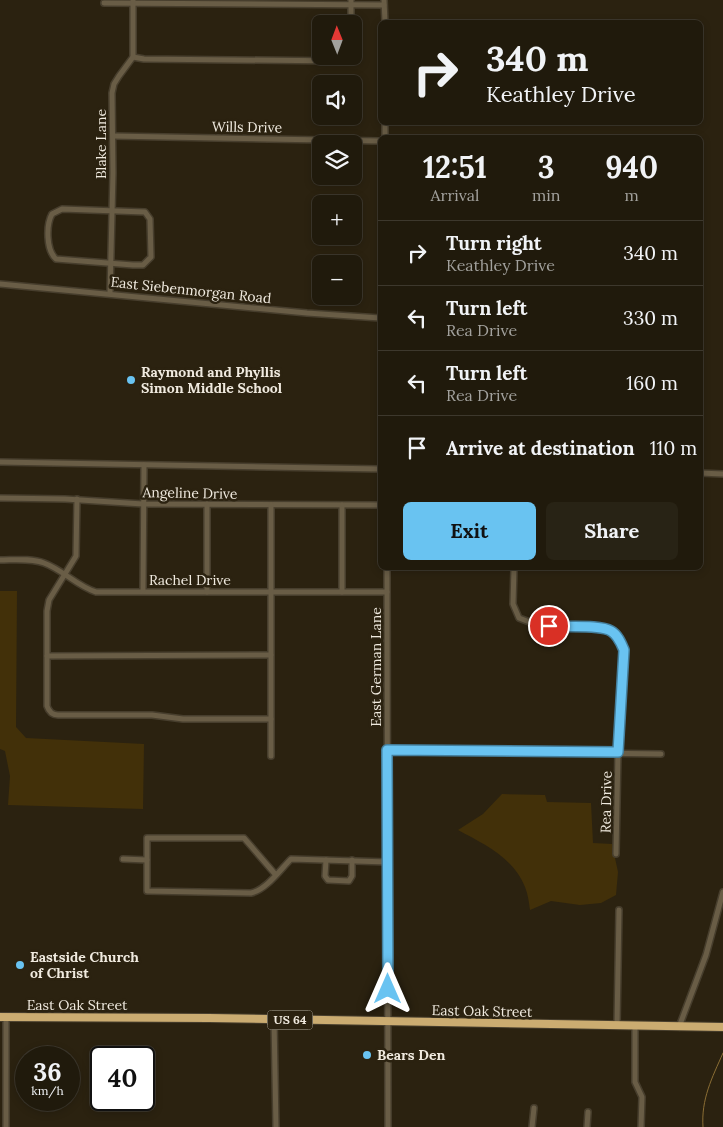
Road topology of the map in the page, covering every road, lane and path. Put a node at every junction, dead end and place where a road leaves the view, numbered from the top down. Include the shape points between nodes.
1 (133, 2) edge
2 (351, 3) edge
3 (384, 3) edge
4 (104, 4) dead end
5 (385, 20) edge
6 (133, 57) junction
7 (312, 60) edge
8 (113, 136) junction
9 (378, 141) edge
10 (112, 210) junction
11 (111, 264) junction
12 (0, 284) edge
13 (110, 293) junction
14 (378, 318) edge
15 (0, 462) edge
16 (144, 465) junction
17 (378, 469) edge
18 (703, 473) edge
19 (723, 474) edge
20 (0, 498) edge
21 (77, 499) junction
22 (143, 504) junction
23 (207, 504) junction
24 (271, 505) junction
25 (342, 505) junction
26 (378, 505) edge
27 (0, 560) edge
28 (387, 570) edge
29 (514, 570) edge
30 (65, 576) junction
31 (143, 591) junction
32 (207, 592) junction
33 (271, 592) junction
34 (342, 592) junction
35 (387, 592) junction
36 (47, 656) junction
37 (271, 656) junction
38 (271, 719) junction
39 (387, 750) junction
40 (618, 752) junction
41 (661, 754) dead end
42 (271, 756) dead end
43 (616, 854) dead end
44 (122, 859) dead end
45 (147, 860) junction
46 (326, 860) junction
47 (352, 860) junction
48 (388, 862) junction
49 (275, 874) junction
50 (723, 892) edge
51 (619, 910) dead end
52 (3, 1017) edge
53 (274, 1020) junction
54 (388, 1022) junction
55 (635, 1025) junction
56 (617, 1026) junction
57 (679, 1027) junction
58 (723, 1027) edge
59 (534, 1108) dead end
60 (588, 1112) dead end
61 (6, 1127) edge
62 (276, 1127) edge
63 (388, 1127) edge
64 (532, 1127) edge
65 (588, 1127) edge
66 (641, 1127) edge

1 - 2 street
1 - 4 street
1 - 6 street
2 - 3 street
3 - 5 street
6 - 7 street
6 - 8 street, Blake Lane via 114,84
8 - 9 street, Wills Drive
8 - 10 street, Blake Lane
10 - 11 street, Blake Lane
10 - 11 street via 141,211 148,215 151,252 143,265
10 - 11 street via 62,210 52,214 49,224 50,250 56,258
11 - 13 street, Blake Lane
12 - 13 street, East Siebenmorgan Road
13 - 14 street, East Siebenmorgan Road
15 - 16 street
16 - 17 street
16 - 22 street
18 - 19 street
20 - 21 street, Angeline Drive
21 - 22 street, Angeline Drive
21 - 30 street via 76,556
22 - 23 street, Angeline Drive
22 - 31 street
23 - 24 street, Angeline Drive
23 - 32 street
24 - 25 street, Angeline Drive
24 - 33 street
25 - 26 street, Angeline Drive
25 - 34 street
27 - 30 street, Rachel Drive via 35,561
28 - 35 street, East German Lane
29 - 40 street, Rea Drive via 513,604 519,618 536,625 601,628 612,631 620,640 624,650
30 - 31 street, Rachel Drive via 96,592
30 - 36 street via 49,600
31 - 32 street, Rachel Drive
32 - 33 street, Rachel Drive
33 - 34 street, Rachel Drive
33 - 37 street
34 - 35 street, Rachel Drive
35 - 39 street, East German Lane
36 - 37 street
36 - 38 street via 47,706 53,715
37 - 38 street
38 - 42 street
39 - 40 street
39 - 48 street, East German Lane
40 - 41 street
40 - 43 street, Rea Drive
44 - 45 street
45 - 49 street via 147,838 244,838
45 - 49 street via 147,892 250,893 258,891
46 - 47 street
46 - 47 street via 325,876 328,880 349,880
46 - 49 street via 291,859
47 - 48 street
48 - 54 street, East German Lane
50 - 57 street via 706,955
51 - 56 street
52 - 53 highway, East Oak Street / US 64
52 - 61 street
53 - 54 highway, East Oak Street / US 64
53 - 62 street
54 - 56 highway, East Oak Street / US 64
54 - 63 street, East German Lane
55 - 56 highway, East Oak Street / US 64
55 - 57 highway, East Oak Street / US 64
55 - 66 street via 635,1082 642,1097
57 - 58 highway, East Oak Street / US 64
59 - 64 street
60 - 65 street

